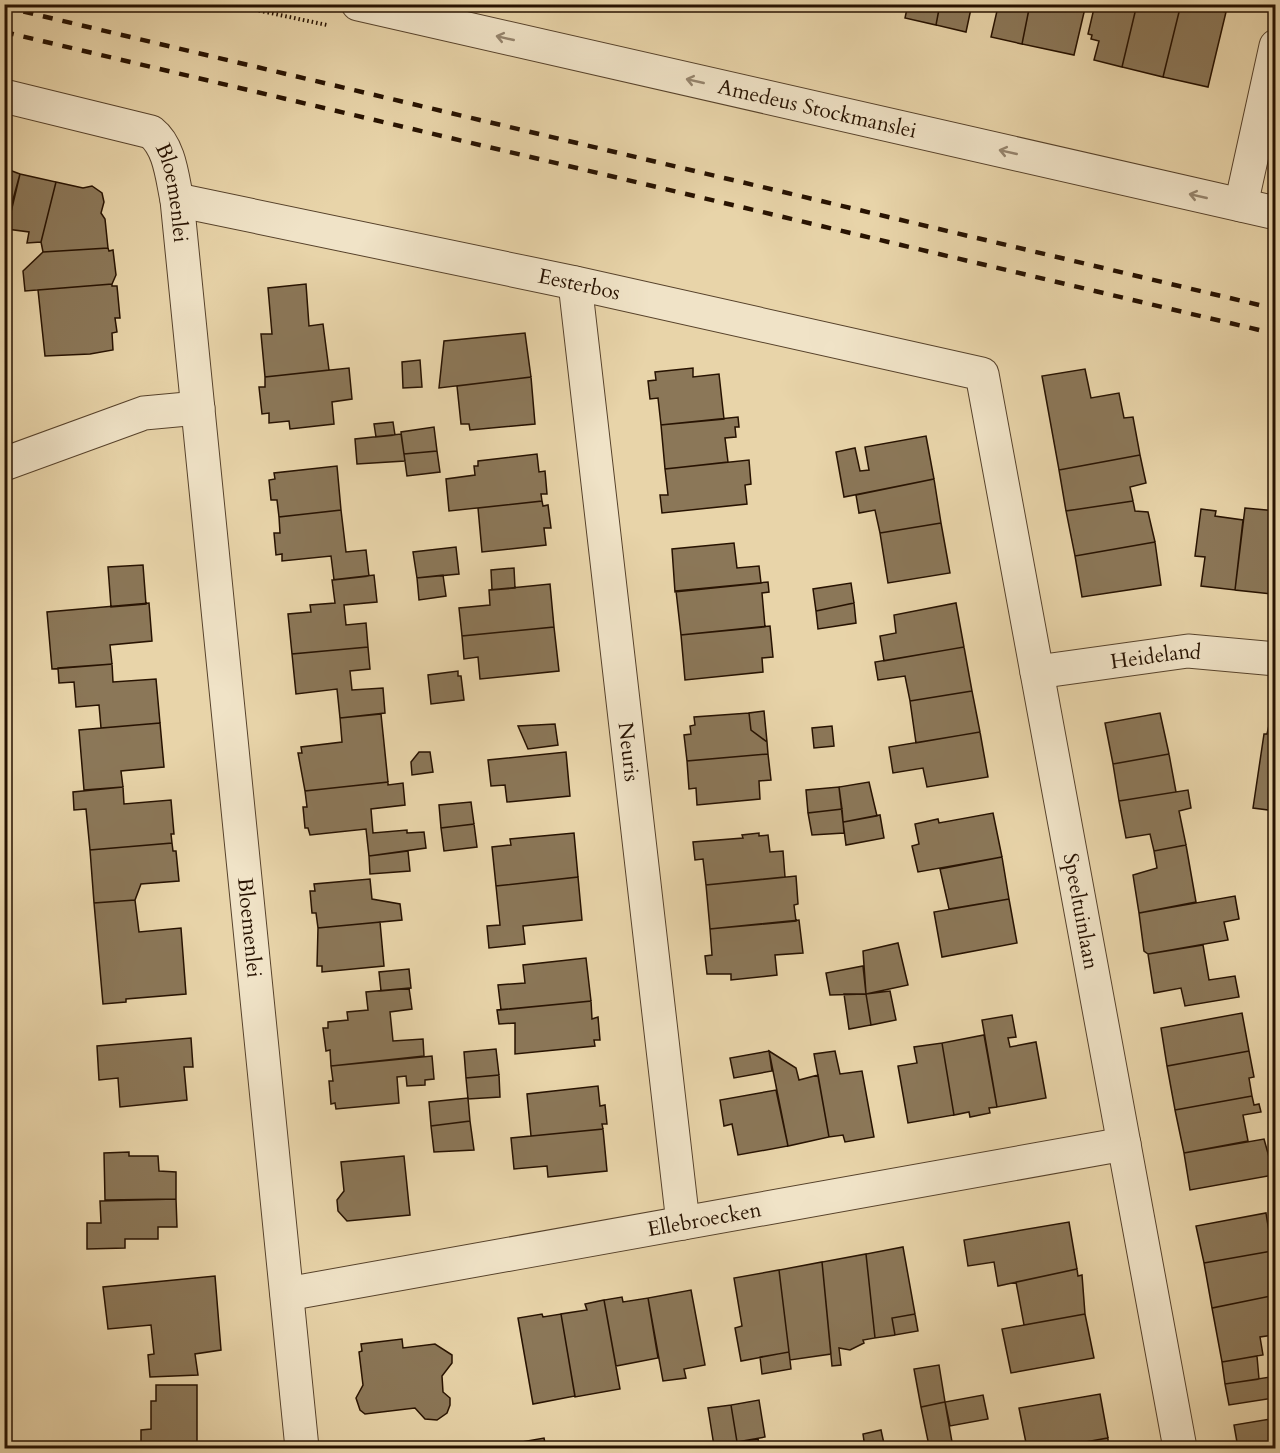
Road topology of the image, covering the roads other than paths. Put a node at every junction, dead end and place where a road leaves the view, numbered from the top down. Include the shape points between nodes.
1 (358, 4) edge
2 (1275, 46) edge
3 (4, 96) edge
4 (177, 200) junction
5 (1241, 205) junction
6 (1275, 213) edge
7 (575, 283) junction
8 (982, 374) joint
9 (198, 408) junction
10 (4, 464) edge
11 (1275, 660) edge
12 (1037, 672) junction
13 (1124, 1144) junction
14 (683, 1223) junction
15 (287, 1294) junction
16 (302, 1449) edge
17 (1180, 1449) edge

5 -> 1 street, Amedeus Stockmanslei
2 - 5 street
3 - 4 street, Bloemenlei via 151,132 165,149
4 - 7 street, Eesterbos
4 - 9 street, Bloemenlei
5 - 6 street, Amedeus Stockmanslei
7 - 8 street, Eesterbos
7 - 14 street, Neuris
8 - 12 street, Speeltuinlaan
9 - 10 street via 144,413
9 - 15 street, Bloemenlei
11 - 12 street, Heideland via 1188,651
12 - 13 street, Speeltuinlaan
13 - 14 street, Ellebroecken
13 - 17 street, Speeltuinlaan
14 - 15 street, Ellebroecken
15 - 16 street, Bloemenlei

